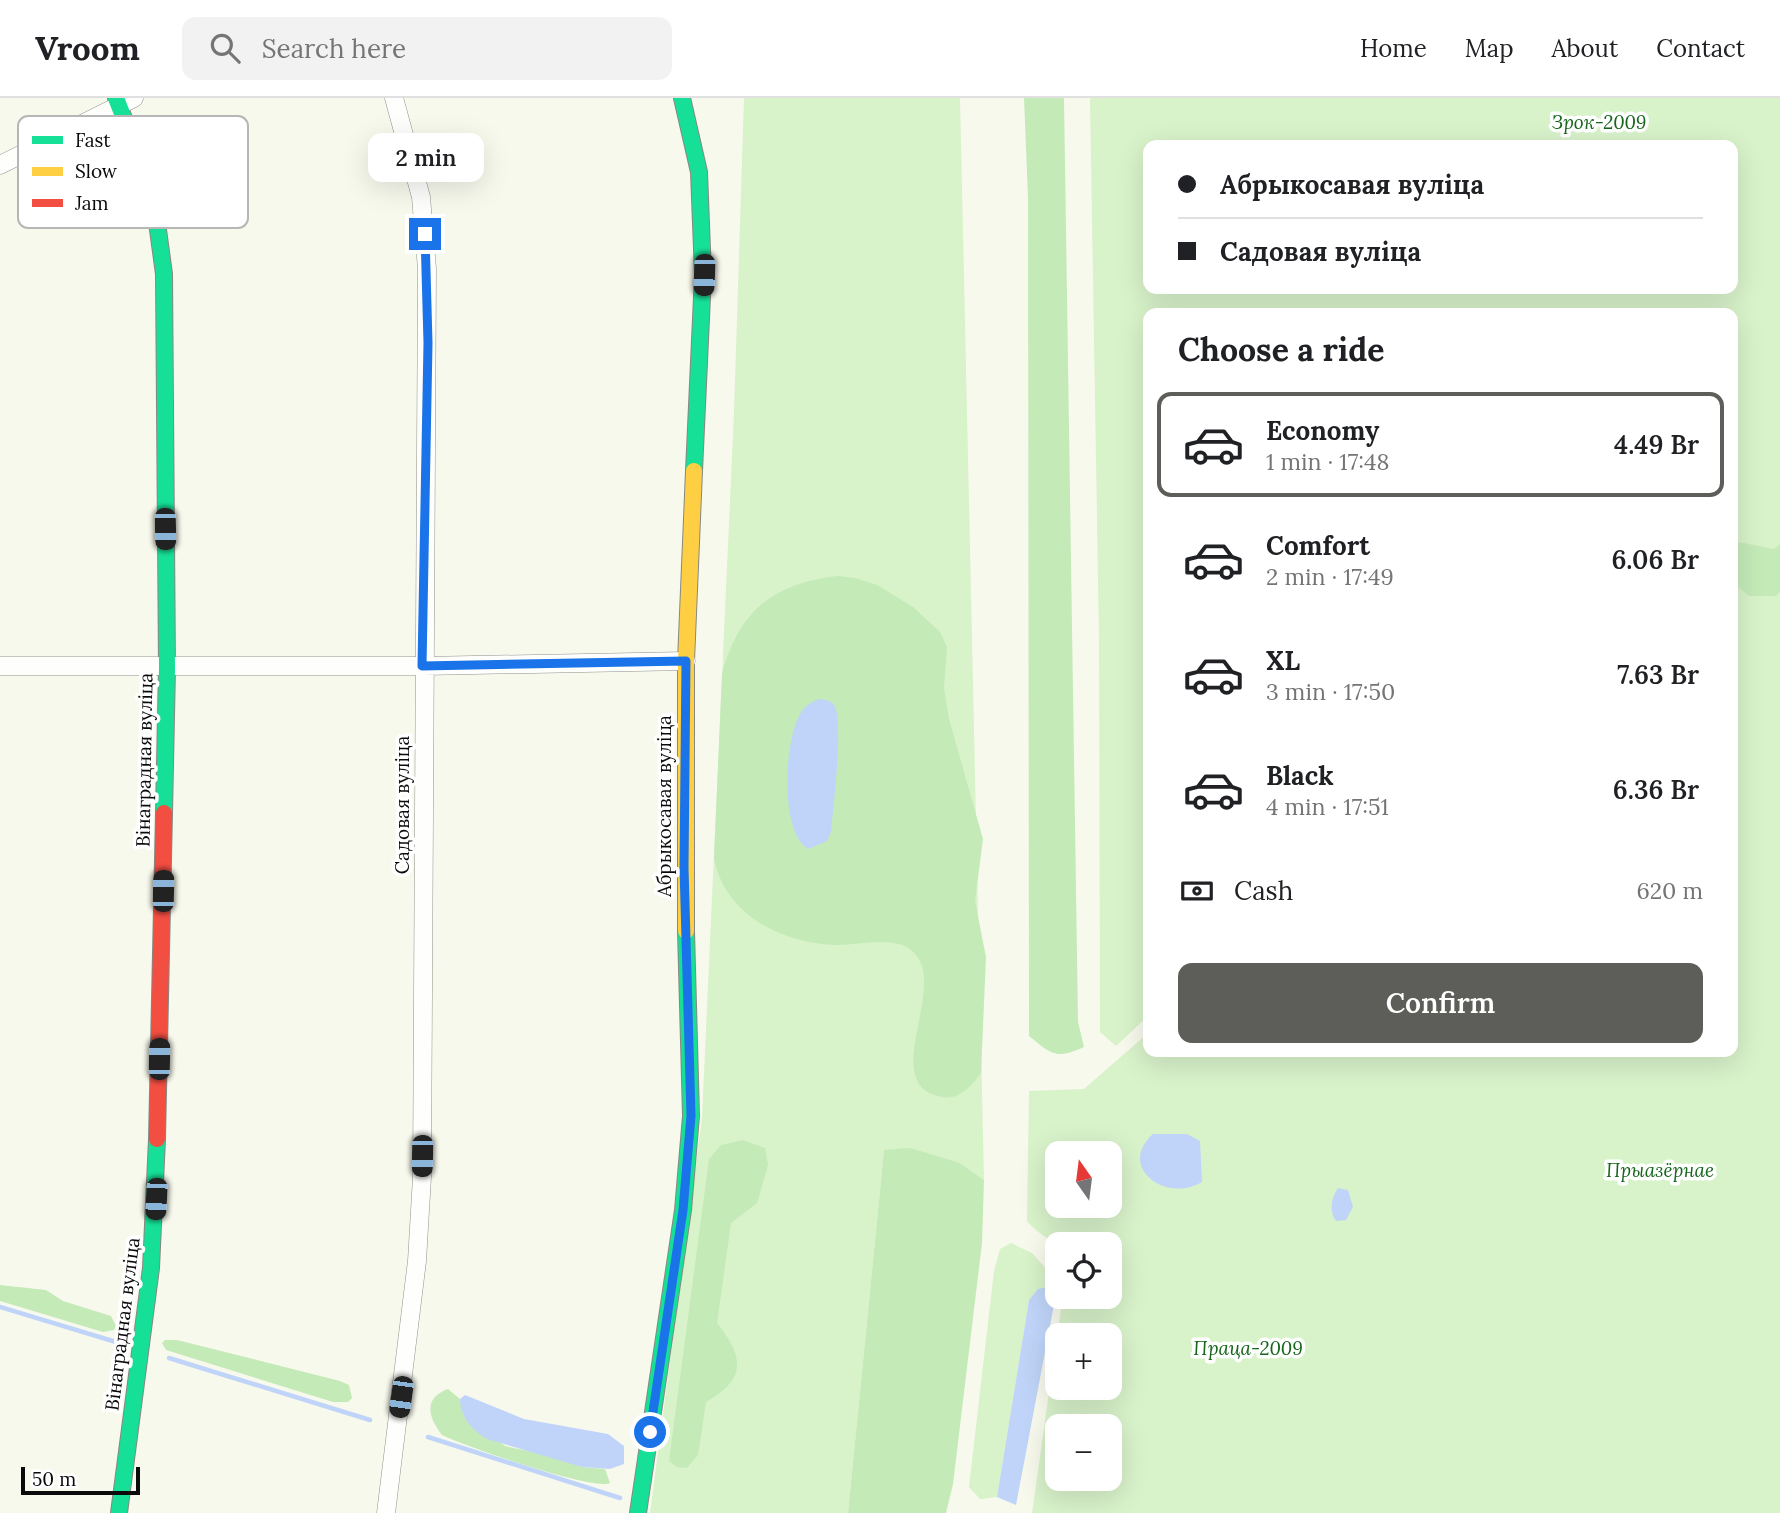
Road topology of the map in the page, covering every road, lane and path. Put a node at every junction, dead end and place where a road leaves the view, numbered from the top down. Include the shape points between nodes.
1 (394, 98) edge
2 (682, 98) edge
3 (123, 100) edge
4 (93, 116) edge
5 (18, 155) edge
6 (0, 165) edge
7 (160, 228) edge
8 (686, 661) junction
9 (0, 666) edge
10 (422, 666) junction
11 (167, 668) junction
12 (119, 1513) edge
13 (386, 1513) edge
14 (638, 1513) edge

1 - 10 street, Садовая вуліца via 421,197 427,269
2 - 8 street, Абрыкосавая вуліца via 699,172 704,275
3 - 4 street
5 - 6 street
7 - 11 street, Вінаградная вуліца
8 - 10 street
8 - 14 street, Абрыкосавая вуліца via 684,868 691,1116 683,1210
9 - 11 street
10 - 11 street
10 - 13 street, Садовая вуліца via 422,1177 417,1261
11 - 12 street, Вінаградная вуліца via 156,1199

